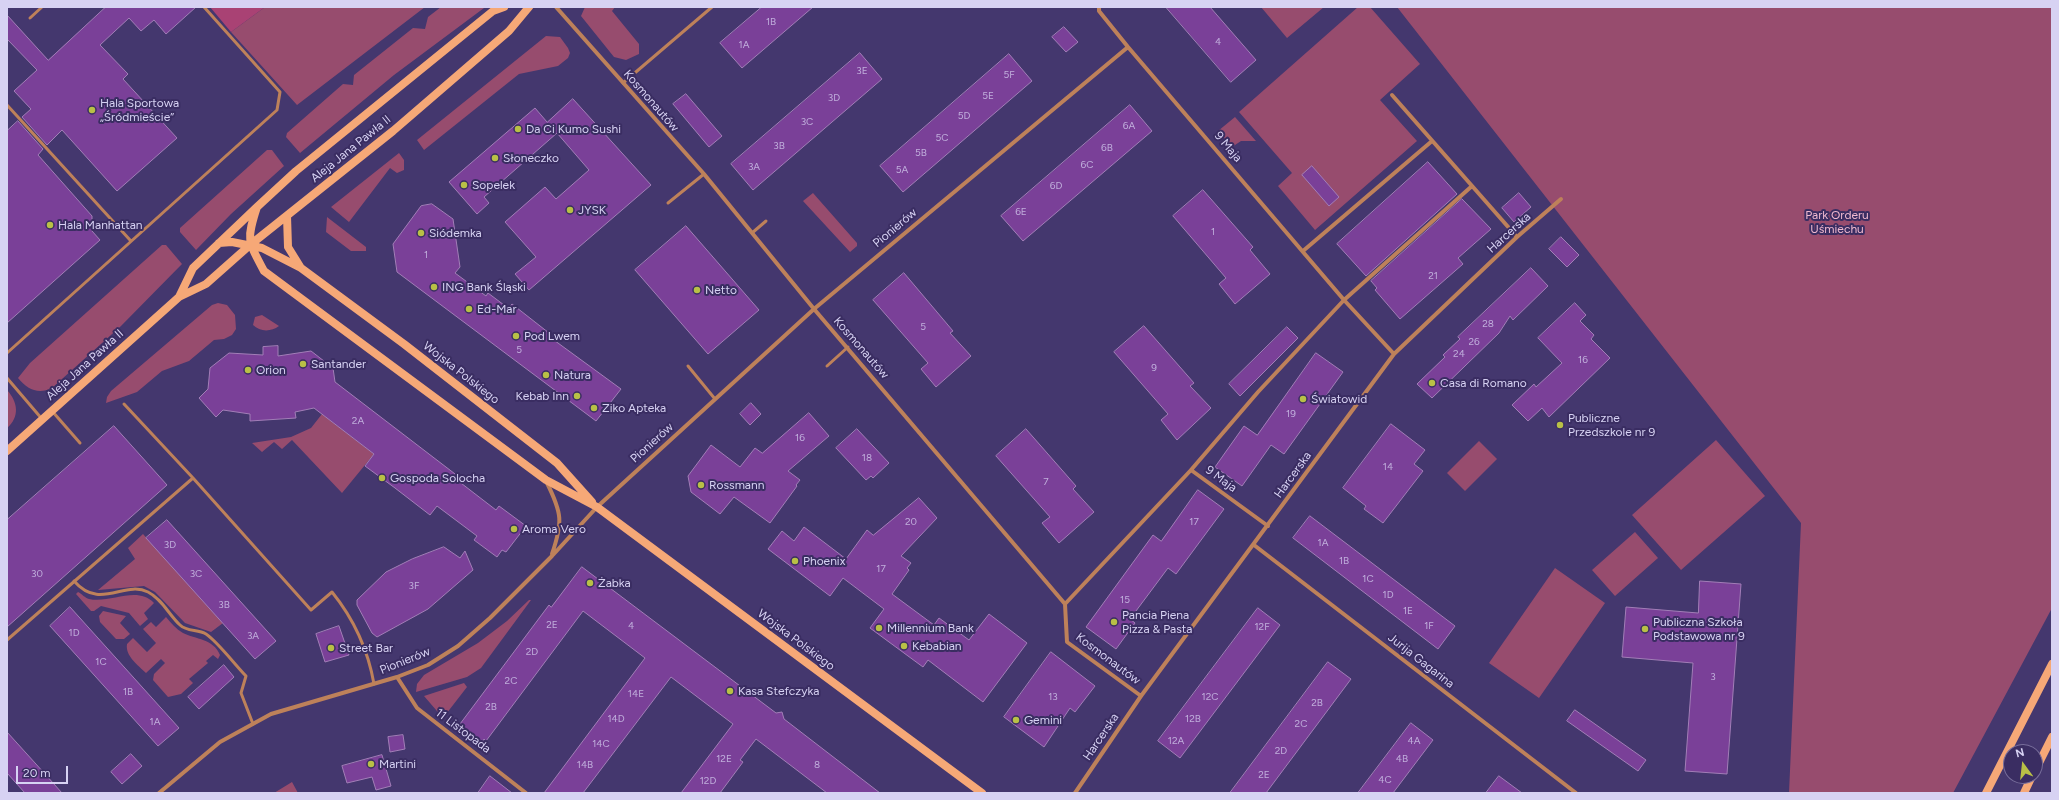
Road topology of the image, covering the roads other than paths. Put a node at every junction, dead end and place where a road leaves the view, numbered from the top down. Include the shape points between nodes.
1 (42, 7) edge
2 (204, 7) edge
3 (504, 7) edge
4 (529, 7) edge
5 (556, 7) edge
6 (712, 7) edge
7 (1099, 7) edge
8 (30, 18) dead end
9 (1128, 47) junction
10 (623, 83) junction
11 (1392, 95) dead end
12 (7, 105) edge
13 (1432, 141) junction
14 (704, 174) junction
15 (1472, 186) junction
16 (1561, 199) dead end
17 (668, 203) dead end
18 (257, 207) junction
19 (287, 216) junction
20 (766, 221) dead end
21 (752, 233) junction
22 (1518, 237) junction
23 (130, 240) junction
24 (219, 243) junction
25 (250, 245) junction
26 (1303, 251) junction
27 (301, 268) junction
28 (179, 297) junction
29 (1344, 300) junction
30 (814, 309) junction
31 (848, 347) junction
32 (7, 353) edge
33 (1394, 354) junction
34 (688, 366) dead end
35 (827, 366) dead end
36 (7, 378) edge
37 (715, 399) junction
38 (124, 404) dead end
39 (52, 411) junction
40 (42, 419) junction
41 (80, 443) dead end
42 (7, 451) edge
43 (1191, 470) junction
44 (193, 478) junction
45 (546, 480) junction
46 (596, 507) junction
47 (1268, 526) junction
48 (1254, 545) junction
49 (552, 556) junction
50 (74, 581) junction
51 (1065, 604) junction
52 (7, 640) edge
53 (2052, 664) edge
54 (397, 677) junction
55 (374, 684) junction
56 (1141, 696) junction
57 (253, 724) junction
58 (2052, 737) edge
59 (2043, 755) edge
60 (159, 793) edge
61 (526, 793) edge
62 (982, 793) edge
63 (1075, 793) edge
64 (1576, 793) edge
65 (1986, 793) edge

1 - 8 lane
2 - 23 lane via 280,92 277,110
3 - 18 street, Aleja Jana Pawła II via 487,16 296,172
4 - 19 street, Aleja Jana Pawła II via 509,31 393,131
5 - 10 street, Kosmonautów
6 - 10 lane
7 - 9 street, 9 Maja via 1099,11
9 - 26 street, 9 Maja
9 - 30 street, Pionierów
10 - 14 street, Kosmonautów
11 - 13 street
12 - 23 lane
13 - 15 street
13 - 26 street
14 - 17 lane
14 - 21 street, Kosmonautów
15 - 22 street
15 - 29 street
16 - 22 street, Harcerska
18 - 24 street, Aleja Jana Pawła II
18 - 25 street via 250,228
19 - 25 street, Aleja Jana Pawła II
19 - 27 street, Wojska Polskiego via 288,247
20 - 21 lane
21 - 30 street, Kosmonautów
22 - 33 street, Harcerska
23 - 32 lane
24 - 25 street, Wojska Polskiego
24 - 28 street, Aleja Jana Pawła II via 193,268
25 - 27 street, Wojska Polskiego via 266,249
25 - 28 street, Aleja Jana Pawła II via 206,284
25 - 45 street, Wojska Polskiego via 264,271
26 - 29 street, 9 Maja
27 - 46 street, Wojska Polskiego via 557,463
28 - 39 street, Aleja Jana Pawła II
29 - 33 street, 9 Maja
29 - 43 street, 9 Maja via 1258,392
30 - 31 street, Kosmonautów
30 - 37 street, Pionierów
31 - 35 lane
31 - 51 street, Kosmonautów
33 - 47 street, Harcerska
34 - 37 lane
36 - 40 lane
37 - 46 street, Pionierów
38 - 44 lane
39 - 40 street, Aleja Jana Pawła II
39 - 41 lane
40 - 42 street, Aleja Jana Pawła II
43 - 47 street, 9 Maja
43 - 51 street
44 - 50 lane
44 - 55 lane via 311,610 332,592 342,605 365,648
45 - 46 street, Wojska Polskiego
45 - 49 street via 561,520
46 - 49 street, Pionierów
46 - 62 street, Wojska Polskiego
47 - 48 street, Harcerska
48 - 56 street, Harcerska
48 - 64 street, Jurija Gagarina
49 - 54 street, Pionierów via 458,646 428,665
50 - 52 lane
50 - 57 lane via 85,592 95,595 138,590 148,592 185,629 207,635 246,676 242,693
51 - 56 street, Kosmonautów via 1067,642
53 - 65 street
54 - 55 street, Pionierów
54 - 61 street, 11 Listopada via 417,708
55 - 57 street, Pionierów via 271,714
56 - 63 street, Harcerska
57 - 60 street, Pionierów via 220,742
58 - 59 street

